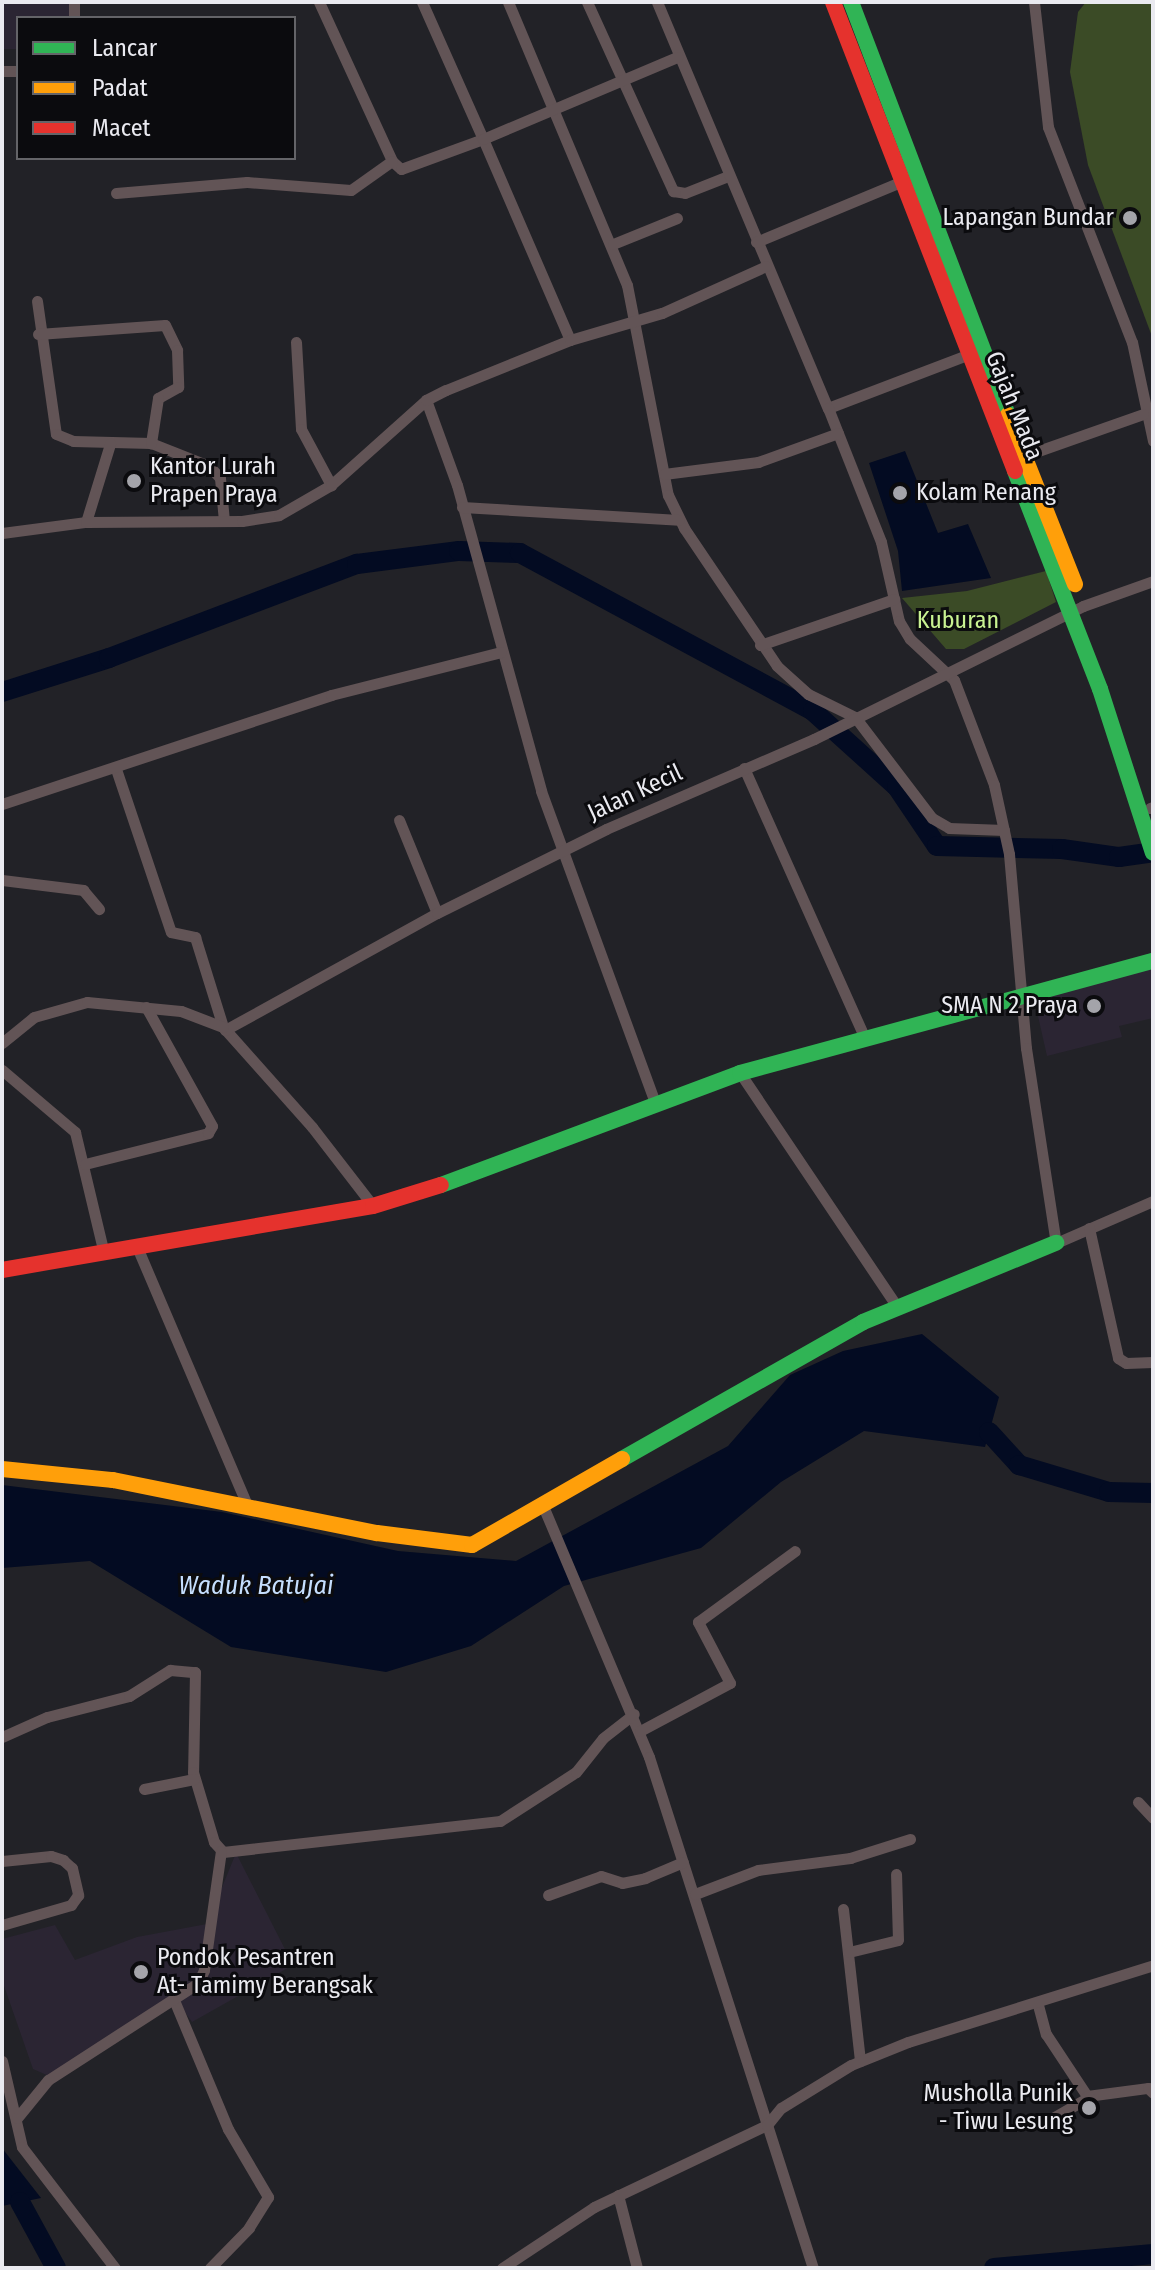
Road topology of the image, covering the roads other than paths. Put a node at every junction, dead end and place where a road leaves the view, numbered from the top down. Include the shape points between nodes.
1 (319, 2) edge
2 (422, 2) edge
3 (508, 2) edge
4 (587, 2) edge
5 (657, 2) edge
6 (833, 2) edge
7 (851, 2) edge
8 (1034, 2) edge
9 (677, 57) junction
10 (621, 82) junction
11 (554, 111) junction
12 (483, 139) junction
13 (392, 161) junction
14 (728, 176) junction
15 (900, 182) junction
16 (116, 193) dead end
17 (677, 218) dead end
18 (756, 242) junction
19 (613, 244) junction
20 (766, 266) junction
21 (37, 301) dead end
22 (636, 323) junction
23 (38, 334) junction
24 (570, 340) junction
25 (296, 342) dead end
26 (974, 352) junction
27 (426, 400) junction
28 (828, 408) junction
29 (1143, 414) junction
30 (838, 433) junction
31 (1153, 441) edge
32 (151, 443) junction
33 (110, 444) junction
34 (1024, 456) junction
35 (664, 474) junction
36 (331, 485) junction
37 (462, 507) junction
38 (679, 520) junction
39 (224, 521) junction
40 (86, 522) junction
41 (2, 533) edge
42 (1153, 581) edge
43 (894, 599) junction
44 (1077, 609) junction
45 (760, 645) junction
46 (501, 652) junction
47 (947, 672) junction
48 (850, 720) junction
49 (744, 768) junction
50 (116, 769) junction
51 (2, 804) edge
52 (1151, 817) edge
53 (399, 820) dead end
54 (1005, 833) junction
55 (562, 851) junction
56 (1153, 853) edge
57 (2, 880) edge
58 (99, 909) dead end
59 (437, 913) junction
60 (1153, 961) edge
61 (1020, 994) junction
62 (146, 1007) junction
63 (224, 1029) junction
64 (865, 1039) junction
65 (2, 1043) edge
66 (2, 1070) edge
67 (740, 1073) junction
68 (656, 1106) junction
69 (85, 1164) junction
70 (1153, 1201) edge
71 (373, 1206) junction
72 (1089, 1228) junction
73 (1056, 1243) junction
74 (137, 1247) junction
75 (104, 1254) junction
76 (2, 1270) edge
77 (896, 1305) junction
78 (1153, 1362) edge
79 (2, 1469) edge
80 (246, 1503) junction
81 (543, 1506) junction
82 (795, 1551) dead end
83 (634, 1714) junction
84 (640, 1731) junction
85 (2, 1737) edge
86 (194, 1779) junction
87 (144, 1789) dead end
88 (1138, 1802) dead end
89 (1153, 1818) edge
90 (910, 1839) dead end
91 (221, 1851) junction
92 (2, 1861) edge
93 (683, 1862) junction
94 (896, 1874) dead end
95 (695, 1894) junction
96 (548, 1895) dead end
97 (843, 1909) dead end
98 (2, 1925) edge
99 (849, 1952) junction
100 (1153, 1965) edge
101 (174, 2000) junction
102 (1038, 2005) junction
103 (2, 2061) edge
104 (860, 2061) junction
105 (1153, 2093) edge
106 (1089, 2097) junction
107 (17, 2118) junction
108 (1051, 2119) dead end
109 (767, 2125) junction
110 (618, 2195) junction
111 (115, 2268) edge
112 (210, 2268) edge
113 (502, 2268) edge
114 (637, 2268) edge
115 (813, 2268) edge

1 - 13 street
2 - 12 street
3 - 11 street
4 - 10 street
5 - 9 street
6 - 15 main road, Gajah Mada
7 - 26 main road, Gajah Mada
8 - 29 street via 1048,127 1132,342
9 - 10 street
9 - 14 street
10 - 11 street
10 - 14 street via 673,191 685,193
11 - 12 street
11 - 19 street
12 - 13 street via 404,168
12 - 24 street
13 - 16 street via 351,190 247,182
14 - 18 street
15 - 18 street
15 - 26 main road, Gajah Mada
17 - 19 street
18 - 20 street
19 - 22 street
20 - 22 street
20 - 28 street
21 - 23 street
22 - 24 street
22 - 35 street
23 - 32 street via 165,325 177,350 178,387 158,398
23 - 33 street via 56,434
24 - 27 street
25 - 36 street via 301,429
26 - 28 street
26 - 34 main road, Gajah Mada
26 - 44 main road, Gajah Mada
27 - 36 street
27 - 37 street
28 - 30 street
29 - 31 street
29 - 34 street
30 - 35 street via 758,462
30 - 43 street via 881,542
32 - 33 street
32 - 39 street via 215,470 222,484
33 - 40 street
34 - 44 main road, Gajah Mada
35 - 38 street
36 - 39 street via 279,515
37 - 38 street
37 - 46 street
38 - 45 street
39 - 40 street
40 - 41 street
42 - 44 street, Jalan Kecil
43 - 45 street
43 - 47 street via 903,629
44 - 47 street, Jalan Kecil
44 - 52 main road, Gajah Mada
45 - 48 street via 808,694
46 - 50 street via 331,695
46 - 55 street
47 - 48 street, Jalan Kecil
47 - 54 street via 972,722
48 - 49 street, Jalan Kecil
48 - 54 street via 937,822 959,830
49 - 55 street, Jalan Kecil
49 - 64 street
50 - 51 street
50 - 63 street via 171,932 195,938
52 - 56 main road, Gajah Mada
53 - 59 street
54 - 61 street
55 - 59 street, Jalan Kecil
55 - 68 street
57 - 58 street via 83,890
59 - 63 street, Jalan Kecil
60 - 61 main road
61 - 64 main road
61 - 73 street
62 - 63 street via 189,1013
62 - 65 street via 87,1002 34,1017
62 - 69 street via 212,1126 208,1133
63 - 71 street via 312,1127
64 - 67 main road
66 - 69 street via 72,1127
67 - 68 main road
67 - 77 street
68 - 71 main road via 494,1168
69 - 75 street
70 - 72 street
71 - 74 main road
72 - 73 street
72 - 78 street via 1118,1358 1126,1363
73 - 77 main road via 975,1279
74 - 75 main road
74 - 80 street
75 - 76 main road
77 - 81 main road
79 - 80 main road via 113,1480
80 - 81 main road via 463,1545 486,1539
81 - 83 street
82 - 84 street via 698,1622 731,1682
83 - 84 street
83 - 91 street via 603,1738 576,1772 500,1821
84 - 93 street
85 - 86 street via 47,1717 129,1696 170,1670 190,1670 198,1683
86 - 87 street
86 - 91 street
88 - 89 street
90 - 95 street via 850,1858 758,1870
91 - 101 street via 203,1977
92 - 98 street via 51,1856 63,1860 72,1868 78,1895 71,1905
93 - 95 street
93 - 96 street via 645,1878 622,1883 601,1876
94 - 99 street via 898,1940
95 - 109 street
97 - 99 street
99 - 104 street
100 - 102 street
101 - 107 street via 48,2080
101 - 112 street via 228,2129 268,2197 249,2228
102 - 104 street
102 - 106 street via 1046,2034
103 - 107 street
104 - 109 street via 799,2094
105 - 106 street via 1148,2088
106 - 108 street
107 - 111 street via 20,2142 40,2175
109 - 110 street
109 - 115 street
110 - 113 street
110 - 114 street

